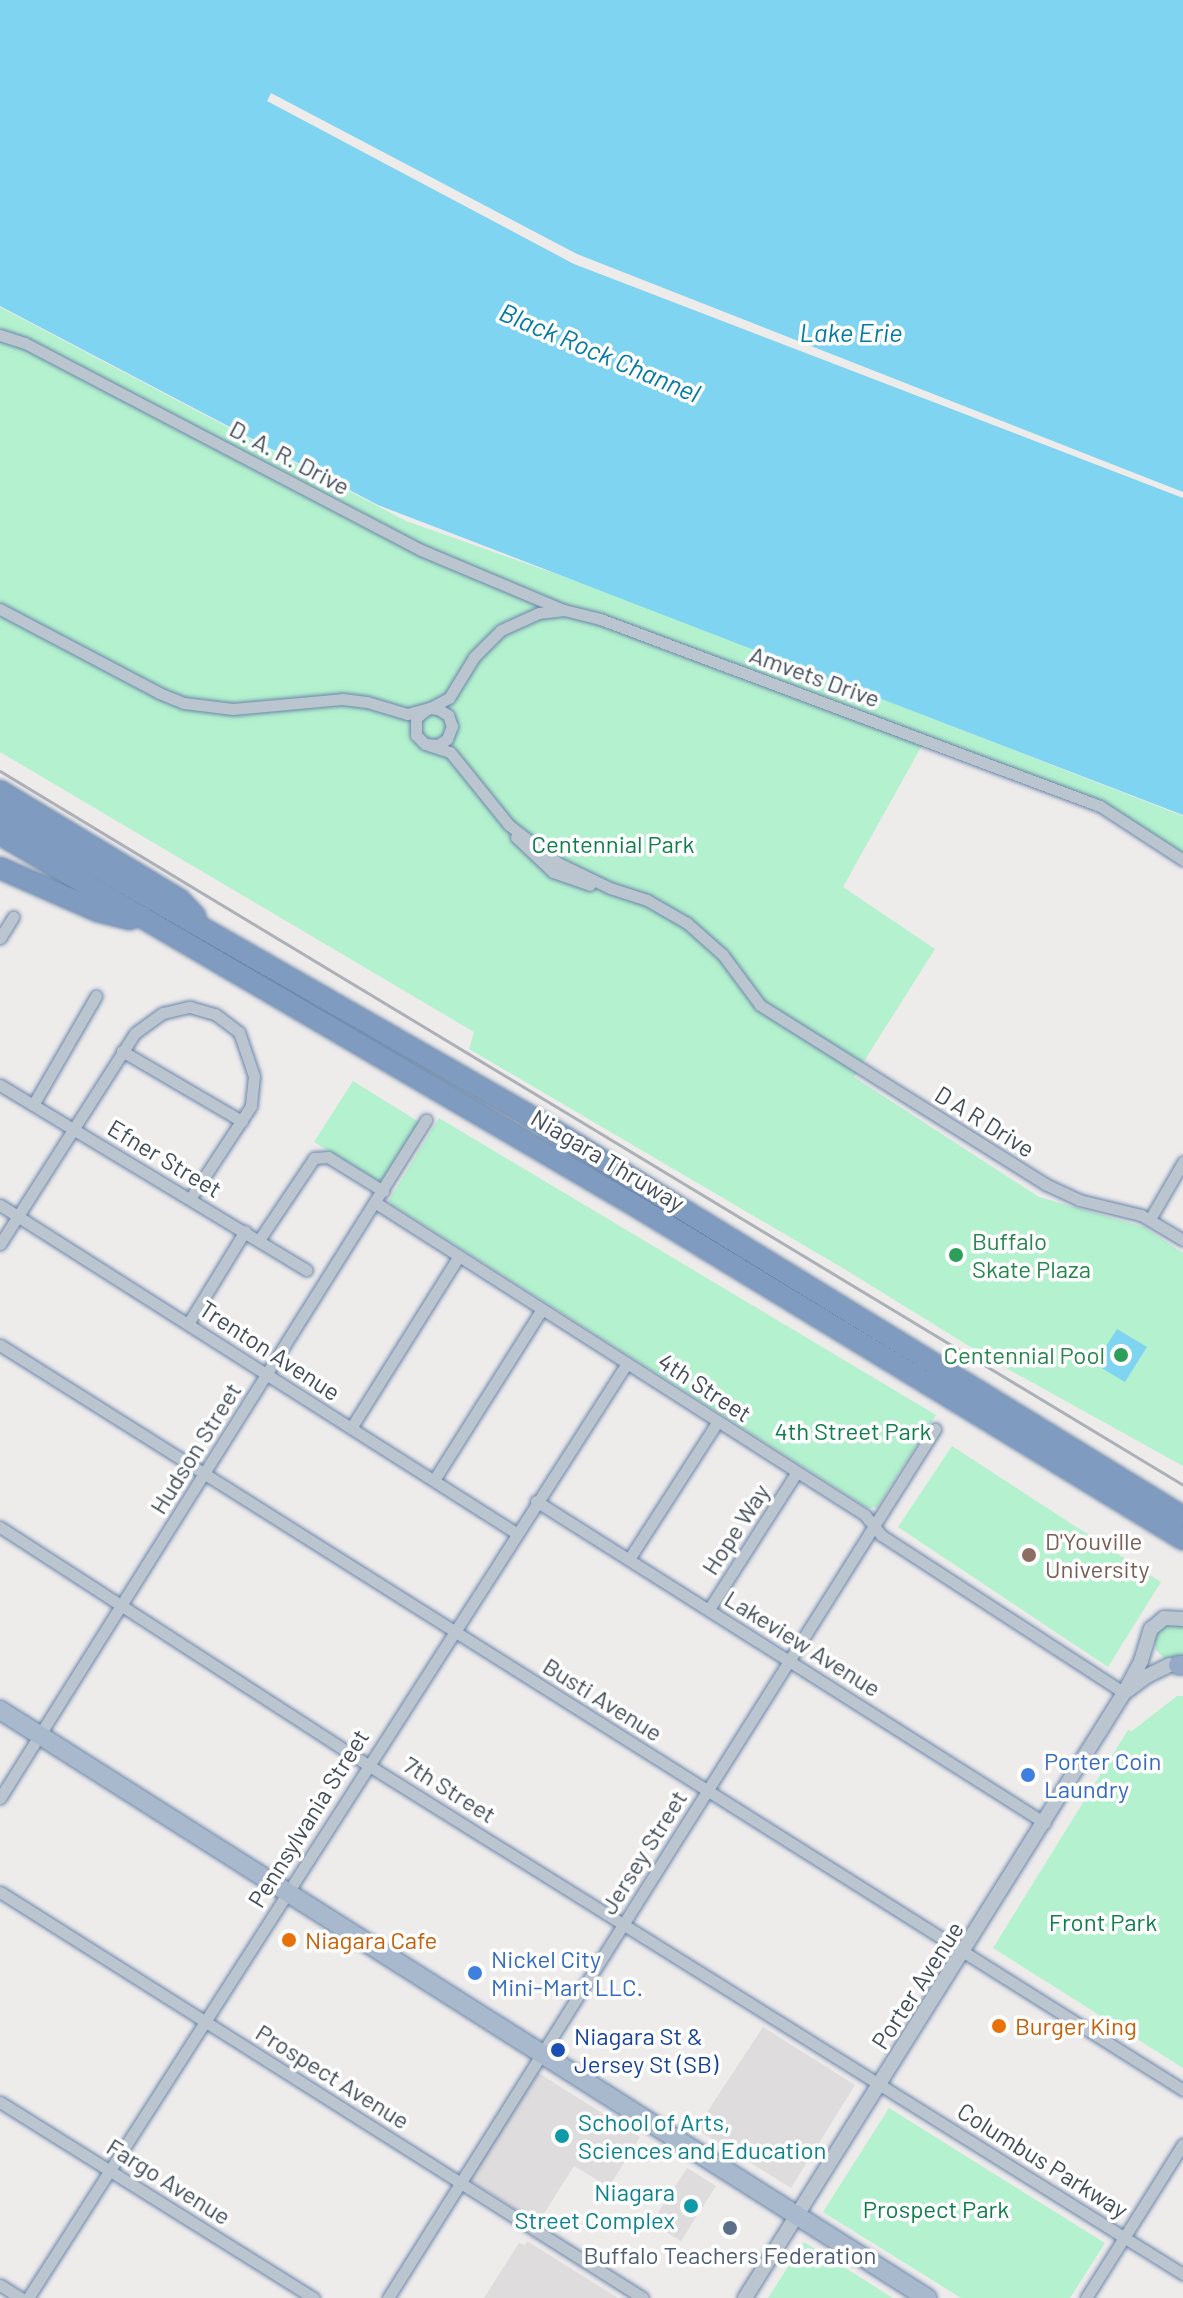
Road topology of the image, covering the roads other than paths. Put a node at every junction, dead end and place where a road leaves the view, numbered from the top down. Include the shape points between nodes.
1 (0, 335) edge
2 (0, 609) edge
3 (564, 610) junction
4 (449, 698) junction
5 (427, 709) junction
6 (400, 712) junction
7 (452, 724) junction
8 (416, 735) junction
9 (428, 745) junction
10 (457, 758) junction
11 (0, 791) edge
12 (0, 812) edge
13 (0, 834) edge
14 (1183, 860) edge
15 (0, 868) edge
16 (13, 917) dead end
17 (154, 924) junction
18 (209, 931) junction
19 (0, 938) edge
20 (96, 996) dead end
21 (124, 1048) junction
22 (0, 1085) edge
23 (33, 1105) junction
24 (426, 1120) dead end
25 (242, 1121) junction
26 (73, 1130) junction
27 (1183, 1162) edge
28 (383, 1191) junction
29 (190, 1199) junction
30 (376, 1203) junction
31 (0, 1205) edge
32 (18, 1216) junction
33 (1150, 1219) junction
34 (245, 1231) junction
35 (259, 1240) junction
36 (1183, 1240) edge
37 (0, 1244) edge
38 (459, 1256) junction
39 (307, 1270) dead end
40 (542, 1309) junction
41 (188, 1324) junction
42 (0, 1345) edge
43 (627, 1363) junction
44 (267, 1375) junction
45 (718, 1421) junction
46 (351, 1428) junction
47 (935, 1429) dead end
48 (797, 1472) junction
49 (1070, 1473) junction
50 (205, 1475) junction
51 (434, 1480) junction
52 (536, 1501) junction
53 (1183, 1517) edge
54 (0, 1527) edge
55 (873, 1527) junction
56 (516, 1533) junction
57 (1183, 1539) edge
58 (1183, 1552) edge
59 (629, 1559) junction
60 (1183, 1604) edge
61 (123, 1605) junction
62 (709, 1609) junction
63 (1164, 1618) junction
64 (1183, 1619) edge
65 (453, 1632) junction
66 (1148, 1637) junction
67 (790, 1660) junction
68 (1179, 1664) edge
69 (1124, 1693) junction
70 (0, 1710) edge
71 (40, 1736) junction
72 (368, 1765) junction
73 (707, 1790) junction
74 (0, 1798) edge
75 (1045, 1823) junction
76 (0, 1892) edge
77 (287, 1892) junction
78 (624, 1923) junction
79 (964, 1952) junction
80 (205, 2021) junction
81 (542, 2053) junction
82 (880, 2084) junction
83 (1183, 2090) edge
84 (0, 2102) edge
85 (1183, 2144) edge
86 (110, 2170) junction
87 (460, 2182) junction
88 (797, 2214) junction
89 (1125, 2236) junction
90 (1183, 2274) edge
91 (0, 2285) edge
92 (21, 2298) edge
93 (28, 2298) edge
94 (314, 2298) edge
95 (388, 2298) edge
96 (643, 2298) edge
97 (745, 2298) edge
98 (927, 2298) edge
99 (1086, 2298) edge

1 - 3 street, D. A. R. Drive via 25,343 421,550
2 - 6 street via 184,703 233,709 342,699
3 - 4 street via 539,613 501,630 474,657
3 - 14 street, Amvets Drive via 1100,806
4 - 5 street
4 - 7 street
5 - 6 street
5 - 7 street via 442,710
5 - 8 street via 416,718
6 - 8 street
7 - 9 street via 445,742
7 - 10 street
8 - 9 street
9 - 10 street
10 - 33 street, D A R Drive via 509,825 566,867 683,920 723,955 751,994 775,1014 1054,1189
11 - 18 highway via 180,900
12 - 18 highway, Niagara Thruway
13 - 17 highway, Niagara Thruway
15 - 17 highway via 98,911
16 - 19 street
17 - 49 highway, Niagara Thruway via 615,1194
18 - 53 highway, Niagara Thruway via 562,1135
20 - 23 street
21 - 25 street
21 - 25 street via 151,1019 174,1009 202,1009 228,1021 246,1045 254,1076 251,1106
21 - 26 street
22 - 23 street, Efner Street
23 - 26 street, Efner Street
24 - 28 street, Hudson Street
25 - 29 street
26 - 29 street, Efner Street
26 - 32 street
27 - 33 street
28 - 30 street, Hudson Street
28 - 35 street via 335,1160 314,1158
29 - 34 street, Efner Street
30 - 38 street, 4th Street
30 - 44 street, Hudson Street
31 - 32 street, Trenton Avenue
32 - 37 street
32 - 41 street, Trenton Avenue
33 - 36 street, D A R Drive
34 - 35 street, Efner Street
34 - 41 street
35 - 39 street, Efner Street
38 - 40 street, 4th Street
38 - 46 street
40 - 43 street, 4th Street
40 - 51 street
41 - 44 street, Trenton Avenue
42 - 50 street, Busti Avenue
43 - 45 street, 4th Street
43 - 52 street, Pennsylvania Street
44 - 46 street, Trenton Avenue
44 - 50 street, Hudson Street
45 - 48 street, 4th Street
45 - 59 street
46 - 51 street, Trenton Avenue
47 - 55 street, Jersey Street
48 - 55 street, 4th Street via 865,1515
48 - 62 street, Hope Way
49 - 57 highway, Niagara Thruway
49 - 58 highway via 1094,1497
50 - 61 street, Hudson Street
50 - 65 street, Busti Avenue
51 - 56 street, Trenton Avenue
52 - 56 street, Pennsylvania Street
52 - 59 street, Lakeview Avenue
54 - 61 street, 7th Street
55 - 67 street, Jersey Street
55 - 69 street, 4th Street
56 - 65 street, Pennsylvania Street
59 - 62 street, Lakeview Avenue
60 - 63 street, Porter Avenue
61 - 71 street, Hudson Street
61 - 72 street, 7th Street
62 - 67 street, Lakeview Avenue
63 - 64 street
63 - 66 street, Porter Avenue
65 - 72 street, Pennsylvania Street
65 - 73 street, Busti Avenue
66 - 68 street, Porter Avenue via 1151,1653
66 - 69 street, Porter Avenue
67 - 73 street, Jersey Street
67 - 75 street, Lakeview Avenue
68 - 69 street, Porter Avenue via 1147,1676
69 - 75 street, Porter Avenue
70 - 71 main road
71 - 74 street, Hudson Street
71 - 77 main road
72 - 77 street, Pennsylvania Street
72 - 78 street, 7th Street
73 - 78 street, Jersey Street
73 - 79 street, Busti Avenue
75 - 79 street, Porter Avenue
76 - 80 street, Prospect Avenue
77 - 80 street, Pennsylvania Street
77 - 81 main road
78 - 81 street, Jersey Street
78 - 82 street, 7th Street
79 - 82 street, Porter Avenue
79 - 83 street, Busti Avenue
80 - 86 street, Pennsylvania Street
80 - 87 street, Prospect Avenue
81 - 87 street, Jersey Street
81 - 88 main road
82 - 88 street, Porter Avenue
82 - 89 street, Columbus Parkway
84 - 86 street, Fargo Avenue
85 - 89 street
86 - 93 street, Pennsylvania Street
86 - 94 street, Fargo Avenue
87 - 95 street, Jersey Street
87 - 96 street, Prospect Avenue
88 - 97 street, Porter Avenue
88 - 98 main road
89 - 90 street, Columbus Parkway
89 - 99 street
91 - 92 street

